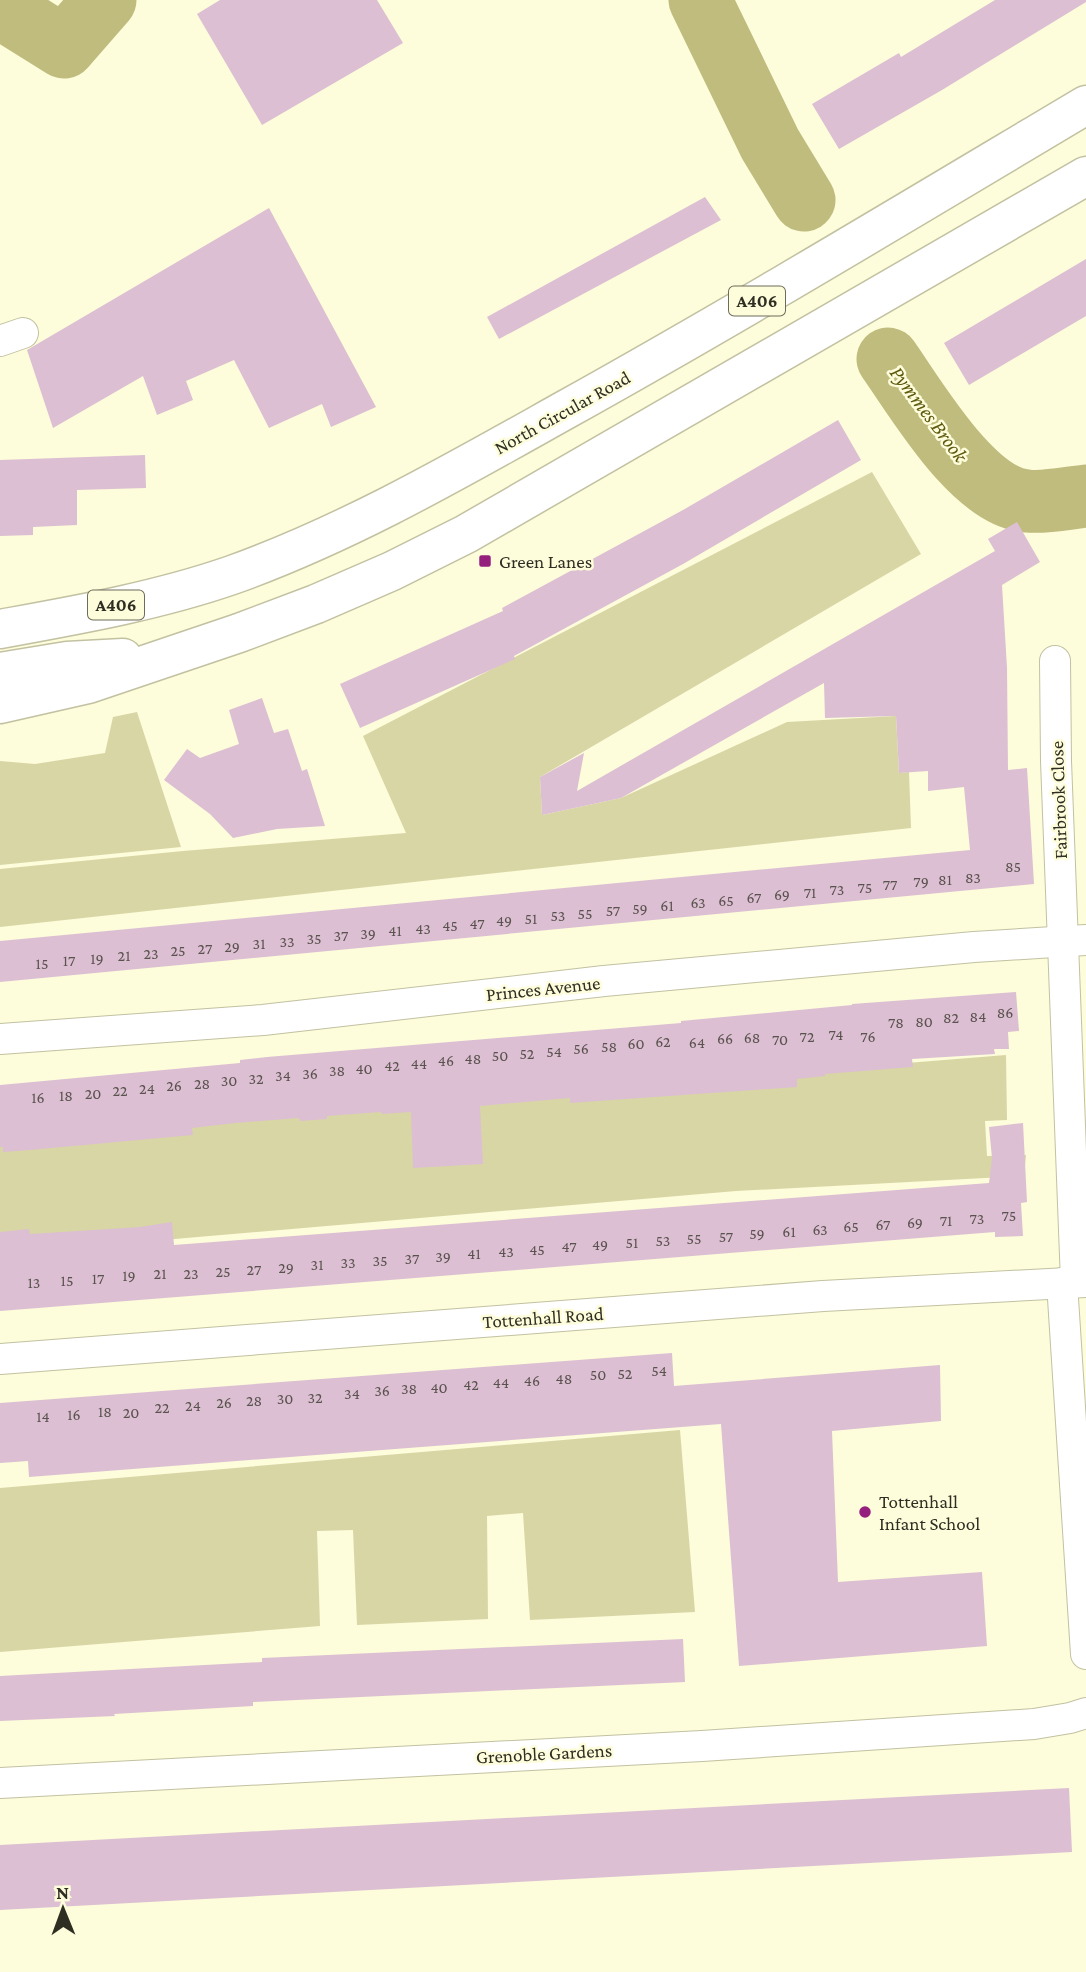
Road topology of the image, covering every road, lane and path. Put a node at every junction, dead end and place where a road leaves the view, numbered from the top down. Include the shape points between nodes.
1 (1086, 105) edge
2 (1086, 176) edge
3 (0, 629) edge
4 (160, 658) junction
5 (1055, 661) dead end
6 (0, 672) edge
7 (0, 704) edge
8 (1075, 940) edge
9 (0, 1039) edge
10 (1075, 1282) edge
11 (0, 1359) edge
12 (1086, 1654) edge
13 (1086, 1715) edge
14 (0, 1783) edge

1 - 3 highway, North Circular Road / A406 via 696,337 349,527 219,579
2 - 4 highway via 466,534 316,604
4 - 6 highway via 68,661
4 - 7 highway via 88,684
5 - 8 street, Fairbrook Close via 1056,761
8 - 9 street, Princes Avenue via 604,981 262,1020
8 - 10 street, Fairbrook Close
10 - 11 street, Tottenhall Road via 822,1296
10 - 12 street, Fairbrook Close
13 - 14 street, Grenoble Gardens via 1034,1724 771,1741

